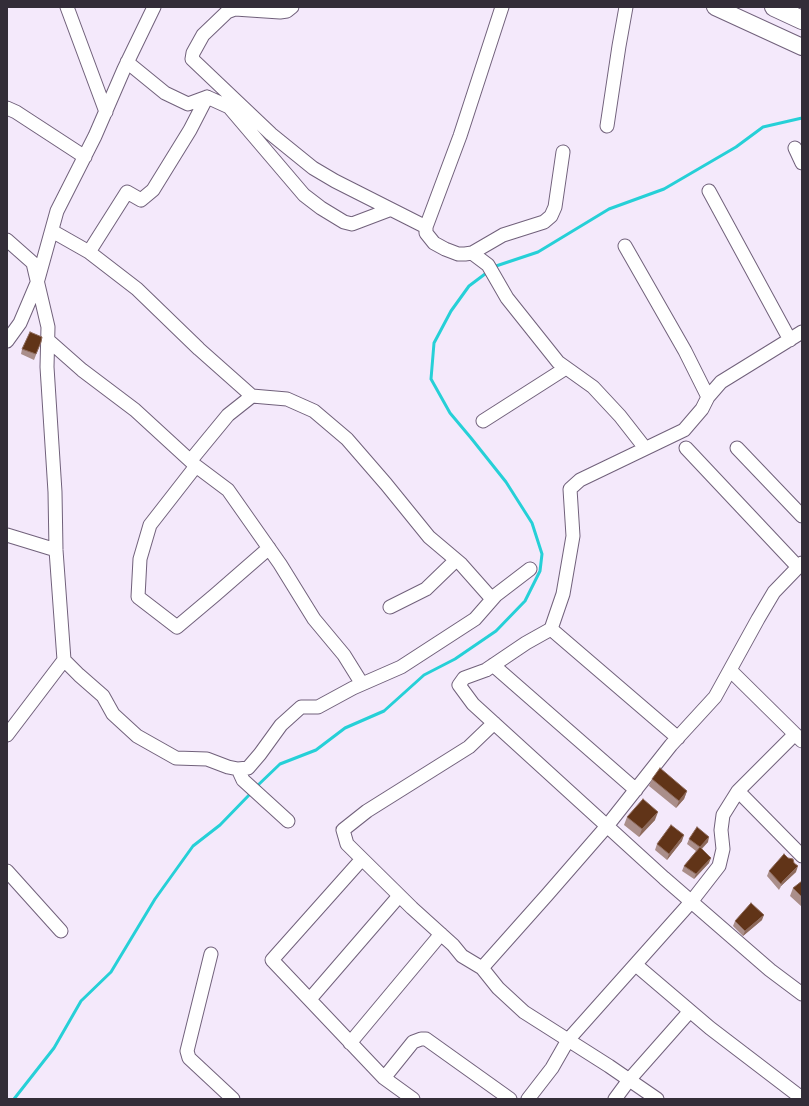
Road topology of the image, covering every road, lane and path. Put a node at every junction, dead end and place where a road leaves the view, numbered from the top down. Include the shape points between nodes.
1 (67, 7) edge
2 (154, 7) edge
3 (292, 7) edge
4 (502, 7) edge
5 (626, 7) edge
6 (715, 7) edge
7 (774, 7) edge
8 (802, 20) edge
9 (802, 48) edge
10 (127, 62) junction
11 (207, 98) junction
12 (7, 108) edge
13 (106, 112) junction
14 (606, 126) dead end
15 (795, 148) dead end
16 (563, 152) dead end
17 (85, 157) junction
18 (802, 163) edge
19 (709, 191) dead end
20 (389, 210) junction
21 (426, 227) junction
22 (52, 231) junction
23 (7, 240) edge
24 (625, 246) dead end
25 (89, 252) junction
26 (472, 253) junction
27 (37, 283) junction
28 (802, 332) edge
29 (48, 340) junction
30 (790, 340) junction
31 (7, 341) edge
32 (566, 368) junction
33 (252, 396) junction
34 (708, 397) junction
35 (483, 421) dead end
36 (645, 448) junction
37 (686, 448) dead end
38 (737, 448) dead end
39 (193, 463) junction
40 (802, 516) edge
41 (7, 535) edge
42 (268, 548) junction
43 (56, 550) junction
44 (456, 560) junction
45 (800, 565) edge
46 (530, 569) dead end
47 (492, 599) junction
48 (390, 607) dead end
49 (551, 629) junction
50 (64, 660) junction
51 (493, 665) junction
52 (730, 670) junction
53 (362, 684) junction
54 (494, 723) junction
55 (7, 735) edge
56 (799, 737) edge
57 (678, 738) junction
58 (238, 769) junction
59 (636, 790) junction
60 (738, 791) junction
61 (288, 821) dead end
62 (607, 826) junction
63 (802, 856) edge
64 (362, 859) junction
65 (7, 871) edge
66 (399, 896) junction
67 (691, 902) junction
68 (61, 931) dead end
69 (441, 934) junction
70 (211, 954) dead end
71 (636, 965) junction
72 (482, 968) junction
73 (802, 994) edge
74 (310, 999) junction
75 (690, 1011) junction
76 (568, 1040) junction
77 (350, 1043) junction
78 (384, 1078) junction
79 (629, 1080) junction
80 (800, 1095) edge
81 (233, 1099) edge
82 (413, 1099) edge
83 (510, 1099) edge
84 (528, 1099) edge
85 (615, 1099) edge
86 (657, 1099) edge

1 - 13 street
2 - 10 street
3 - 20 street via 280,12 235,9 227,12 203,35 192,59 271,134 313,168
4 - 21 street via 460,136
5 - 14 street
6 - 9 main road
7 - 8 highway
10 - 11 street via 165,93 188,104
10 - 13 street
11 - 20 street via 229,107 304,195 321,208 352,224
11 - 25 street via 153,190 141,200 127,192
12 - 17 street
13 - 17 street
15 - 18 street
16 - 26 street via 555,207 551,216 544,222 503,235
17 - 22 street via 58,211
19 - 30 street
20 - 21 street
21 - 26 street via 426,233 434,243 445,250 458,254
22 - 25 street
22 - 27 street
23 - 27 street via 32,263
24 - 34 street via 685,351
25 - 33 street via 137,289
26 - 32 street via 488,265 506,298 549,352
27 - 29 street via 48,328
27 - 31 street via 20,323
28 - 30 street
29 - 39 street via 82,370 135,410
29 - 43 street
30 - 34 street via 721,382
32 - 35 street
32 - 36 street via 593,387
33 - 39 street via 228,415
33 - 44 street via 287,399 314,411 347,439 429,537
34 - 36 street via 702,409 684,430
36 - 49 street via 580,480 570,490 573,536 563,594
37 - 45 street
38 - 40 street
39 - 42 street via 228,490
39 - 42 street via 150,525 140,559 138,597 177,627
41 - 43 street
42 - 53 street via 314,620 344,655
43 - 50 street
44 - 47 street
44 - 48 street via 426,589
45 - 52 street via 774,592
46 - 47 street
47 - 53 street via 475,619 445,639 401,667
49 - 51 street
49 - 57 street
50 - 55 street
50 - 58 street via 103,696 113,714 137,736 176,758 207,759
51 - 54 street via 464,678 459,686 473,704
51 - 59 street
52 - 56 street
52 - 57 street via 715,698
53 - 58 street via 318,707 301,707 281,725 248,768
54 - 62 street
54 - 64 street via 469,748 367,811 344,830 347,844
56 - 60 street
57 - 59 street
58 - 61 street via 243,780
59 - 62 street
60 - 63 street
60 - 67 street via 723,815 723,849 719,866
62 - 67 street
62 - 72 street
64 - 66 street
64 - 74 street via 272,960
65 - 68 street
66 - 69 street
66 - 74 street
67 - 71 street
67 - 73 street
69 - 72 street via 462,956
69 - 77 street
70 - 81 street via 187,1051 189,1058
71 - 75 street
71 - 76 street
72 - 76 street via 498,988 524,1012
74 - 77 street
75 - 79 street
75 - 80 street
76 - 79 street
76 - 84 street via 552,1068
77 - 78 street
78 - 82 street
78 - 83 street via 413,1042 426,1039
79 - 85 street
79 - 86 street

